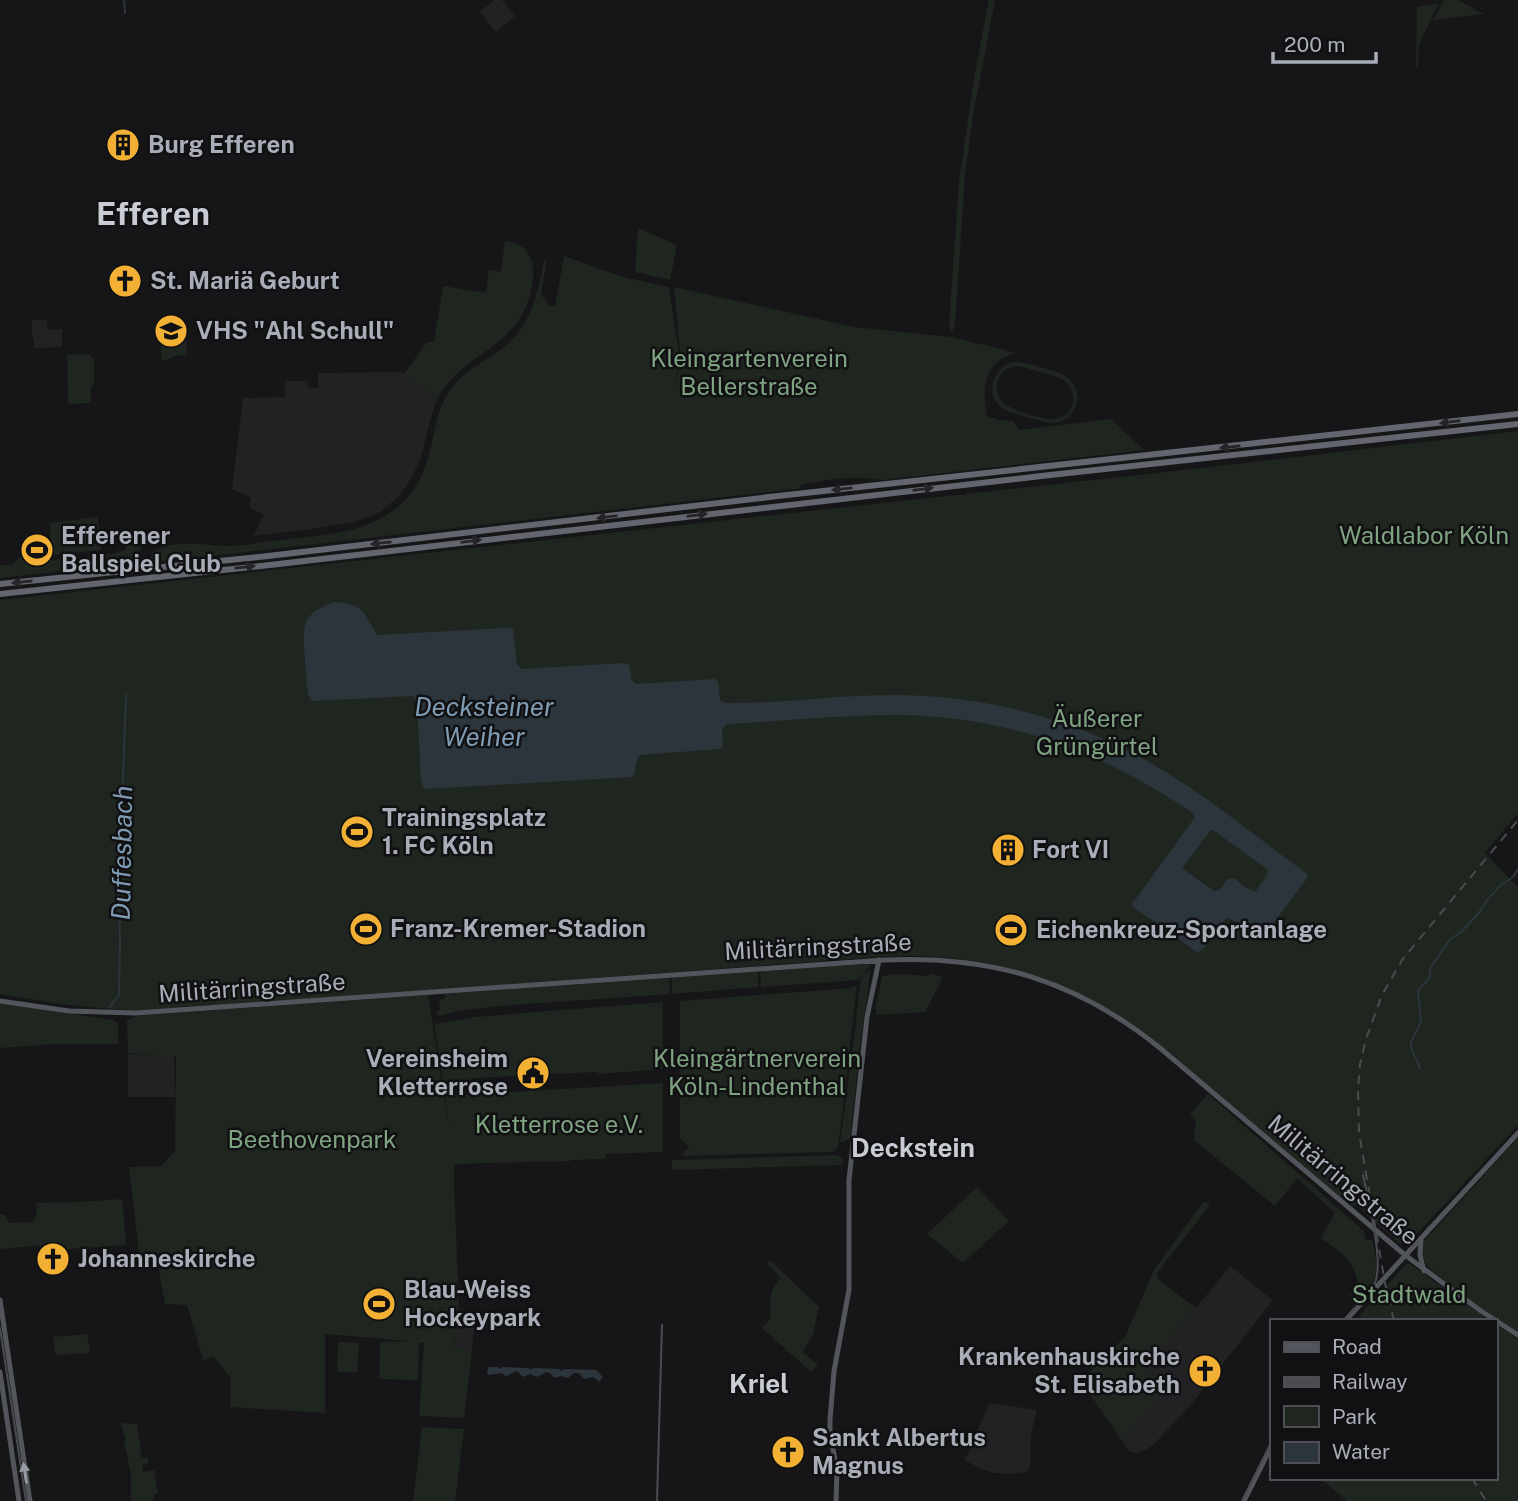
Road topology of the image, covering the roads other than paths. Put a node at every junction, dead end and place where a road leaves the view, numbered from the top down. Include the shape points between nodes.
1 (1518, 414) edge
2 (1518, 424) edge
3 (0, 584) edge
4 (0, 594) edge
5 (878, 960) junction
6 (0, 1001) edge
7 (1518, 1133) edge
8 (1420, 1239) junction
9 (1405, 1255) junction
10 (1424, 1270) junction
11 (0, 1300) edge
12 (1347, 1319) edge
13 (1493, 1319) edge
14 (1497, 1321) edge
15 (1518, 1335) edge
16 (0, 1372) edge
17 (5, 1408) junction
18 (15, 1418) junction
19 (8, 1424) junction
20 (1270, 1449) edge
21 (19, 1501) edge
22 (30, 1501) edge
23 (836, 1501) edge
24 (1244, 1501) edge

1 -> 3 highway
4 -> 2 highway
5 - 6 main road, Militärringstraße via 169,1012 76,1011
5 - 9 main road, Militärringstraße via 925,958 987,965 1034,977 1105,1009 1160,1048
5 - 23 main road via 849,1180 849,1290 830,1420
7 - 8 main road
8 - 9 main road
8 - 10 main road
9 - 10 main road, Militärringstraße
9 - 12 main road
10 - 13 main road, Militärringstraße
11 - 18 main road
14 - 15 main road, Militärringstraße
16 - 17 main road
17 - 18 main road
17 - 19 main road
18 - 19 main road
22 -> 18 main road
19 - 21 main road
20 - 24 main road

